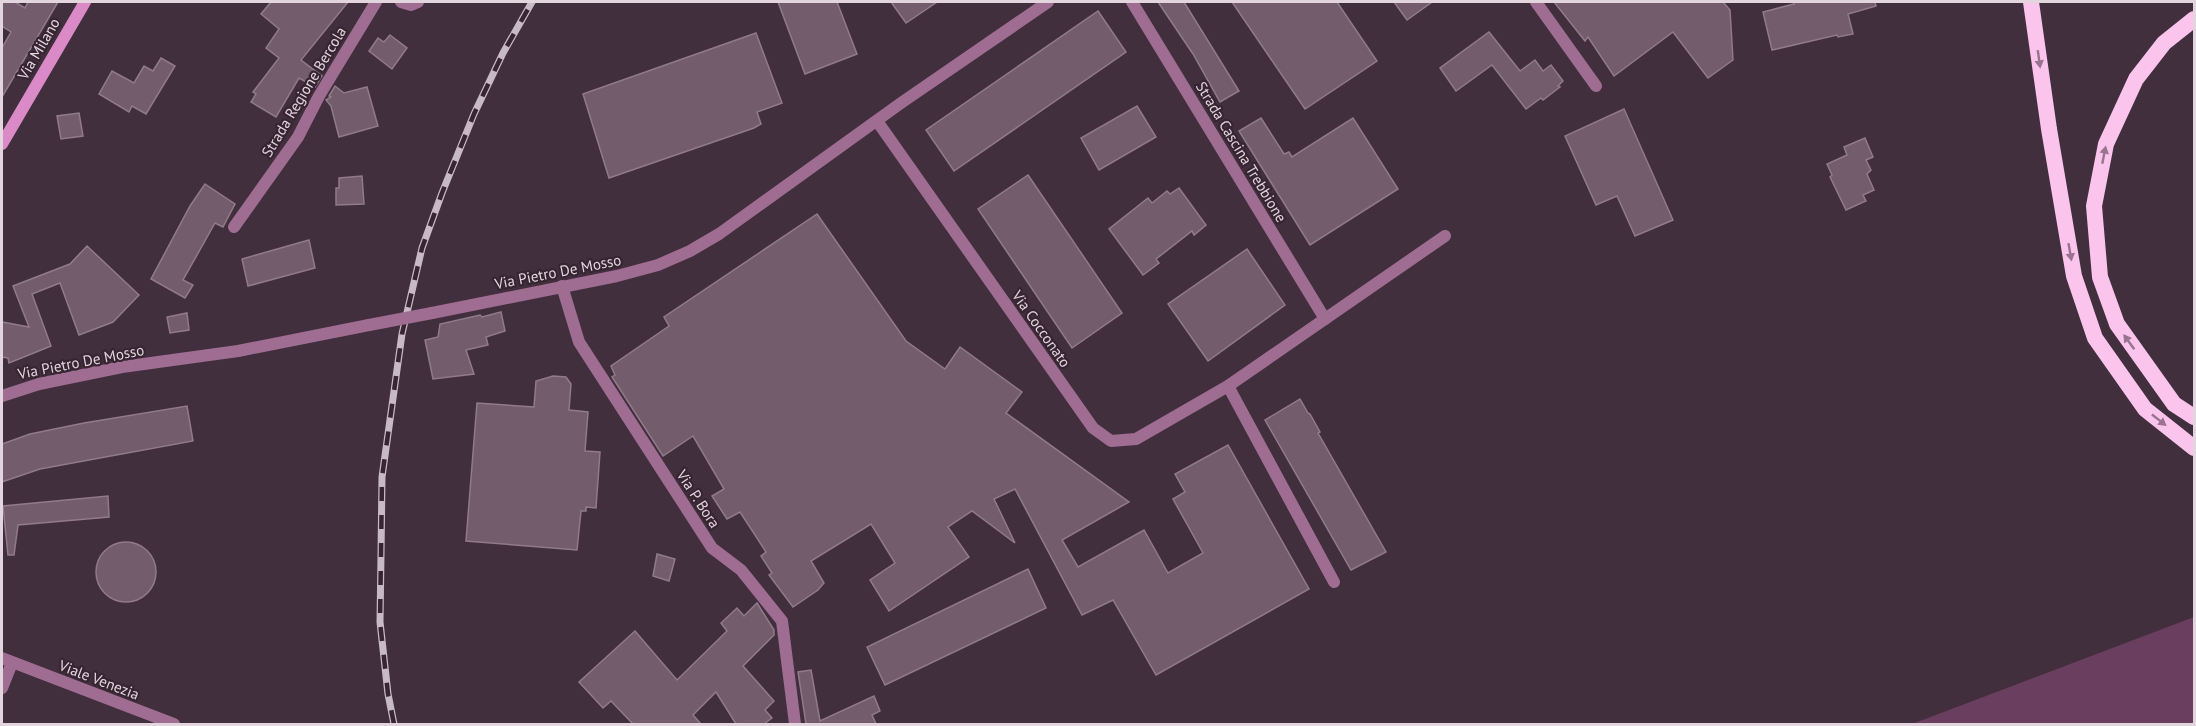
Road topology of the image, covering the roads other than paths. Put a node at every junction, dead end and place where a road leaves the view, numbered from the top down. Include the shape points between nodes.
1 (85, 2) edge
2 (376, 2) edge
3 (401, 2) edge
4 (418, 2) edge
5 (1048, 2) edge
6 (1132, 2) edge
7 (1536, 2) edge
8 (2031, 2) edge
9 (2194, 19) edge
10 (1596, 86) dead end
11 (877, 121) junction
12 (2, 144) edge
13 (234, 227) dead end
14 (1445, 236) dead end
15 (562, 286) junction
16 (1325, 319) junction
17 (1228, 386) junction
18 (2, 396) edge
19 (2194, 417) edge
20 (2194, 448) edge
21 (1335, 582) dead end
22 (7, 660) edge
23 (2, 688) edge
24 (174, 724) edge
25 (795, 724) edge

1 - 12 main road, Via Milano
2 - 13 street, Strada Regione Bercola via 298,137
3 - 4 street
5 - 11 street, Via Pietro De Mosso
6 - 16 street, Strada Cascina Trebbione
7 - 10 street
8 -> 20 highway via 2074,276 2095,338 2145,409
19 -> 9 highway via 2174,404 2117,324 2100,277 2094,206 2106,144 2136,79 2164,43
11 - 15 street, Via Pietro De Mosso via 690,251 658,265
11 - 17 street, Via Cocconato via 1093,428 1111,441 1136,439
14 - 16 street
15 - 18 street, Via Pietro De Mosso, bridge via 238,351 122,367
15 - 25 street, Via P. Bora via 579,342 712,548 741,570 782,621
16 - 17 street
17 - 21 street
22 - 23 street, Viale Venezia
22 - 24 street, Viale Venezia

